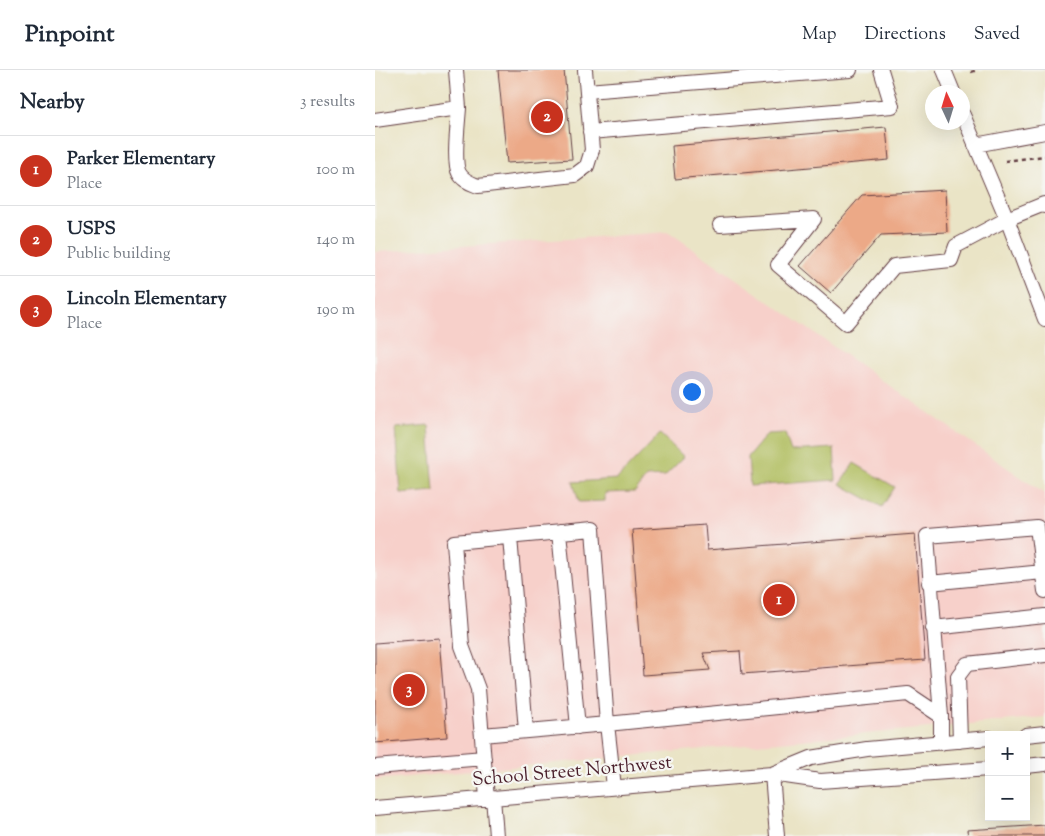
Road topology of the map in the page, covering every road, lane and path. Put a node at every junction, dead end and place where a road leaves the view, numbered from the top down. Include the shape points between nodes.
1 (456, 70) edge
2 (585, 70) edge
3 (841, 70) edge
4 (881, 70) edge
5 (944, 70) edge
6 (978, 70) edge
7 (971, 72) dead end
8 (950, 85) edge
9 (587, 91) junction
10 (459, 108) junction
11 (375, 120) edge
12 (969, 130) edge
13 (590, 132) junction
14 (1045, 132) edge
15 (975, 144) junction
16 (1045, 156) edge
17 (1005, 161) dead end
18 (1045, 206) edge
19 (1007, 219) junction
20 (720, 225) dead end
21 (1045, 319) edge
22 (559, 532) junction
23 (509, 538) junction
24 (1043, 572) junction
25 (929, 583) junction
26 (1045, 591) edge
27 (1045, 616) edge
28 (933, 628) junction
29 (1045, 655) edge
30 (941, 716) junction
31 (607, 724) junction
32 (578, 726) junction
33 (526, 731) junction
34 (1045, 733) edge
35 (482, 735) junction
36 (1030, 735) edge
37 (985, 738) edge
38 (960, 741) junction
39 (941, 743) junction
40 (484, 758) junction
41 (1045, 764) edge
42 (1030, 766) edge
43 (375, 767) edge
44 (985, 769) edge
45 (772, 774) junction
46 (614, 787) junction
47 (490, 797) junction
48 (375, 808) edge
49 (496, 836) edge
50 (777, 836) edge

1 - 10 street
2 - 9 street
3 - 9 street
4 - 13 street via 892,106
5 - 8 street
6 - 7 path
9 - 13 street
10 - 11 street
10 - 13 street via 458,173 467,182 478,186 575,175 587,166 592,150
12 - 15 street
14 - 15 street
15 - 19 street
16 - 17 path
18 - 19 street
19 - 20 street via 956,246 951,260 894,266 846,322 778,265 814,219
19 - 21 street
22 - 23 street
22 - 31 street via 593,529
22 - 32 street
23 - 33 street
23 - 35 street via 455,542 462,646 478,689
24 - 25 street
24 - 25 street via 1037,527 927,536
24 - 26 street
25 - 28 street
27 - 28 street
28 - 30 street
29 - 38 street via 967,664 958,676
30 - 31 street via 908,694
30 - 39 street
31 - 32 street
31 - 46 street
32 - 33 street
33 - 35 street
34 - 36 street
35 - 40 street
37 - 38 street, School Street Northwest
38 - 39 street, School Street Northwest
39 - 45 street, School Street Northwest via 867,749 811,758
40 - 43 street
40 - 47 street
41 - 42 street
44 - 45 street, School Street Northwest via 820,781
45 - 46 street, School Street Northwest
45 - 50 street
46 - 47 street, School Street Northwest
47 - 48 street, School Street Northwest
47 - 49 street

